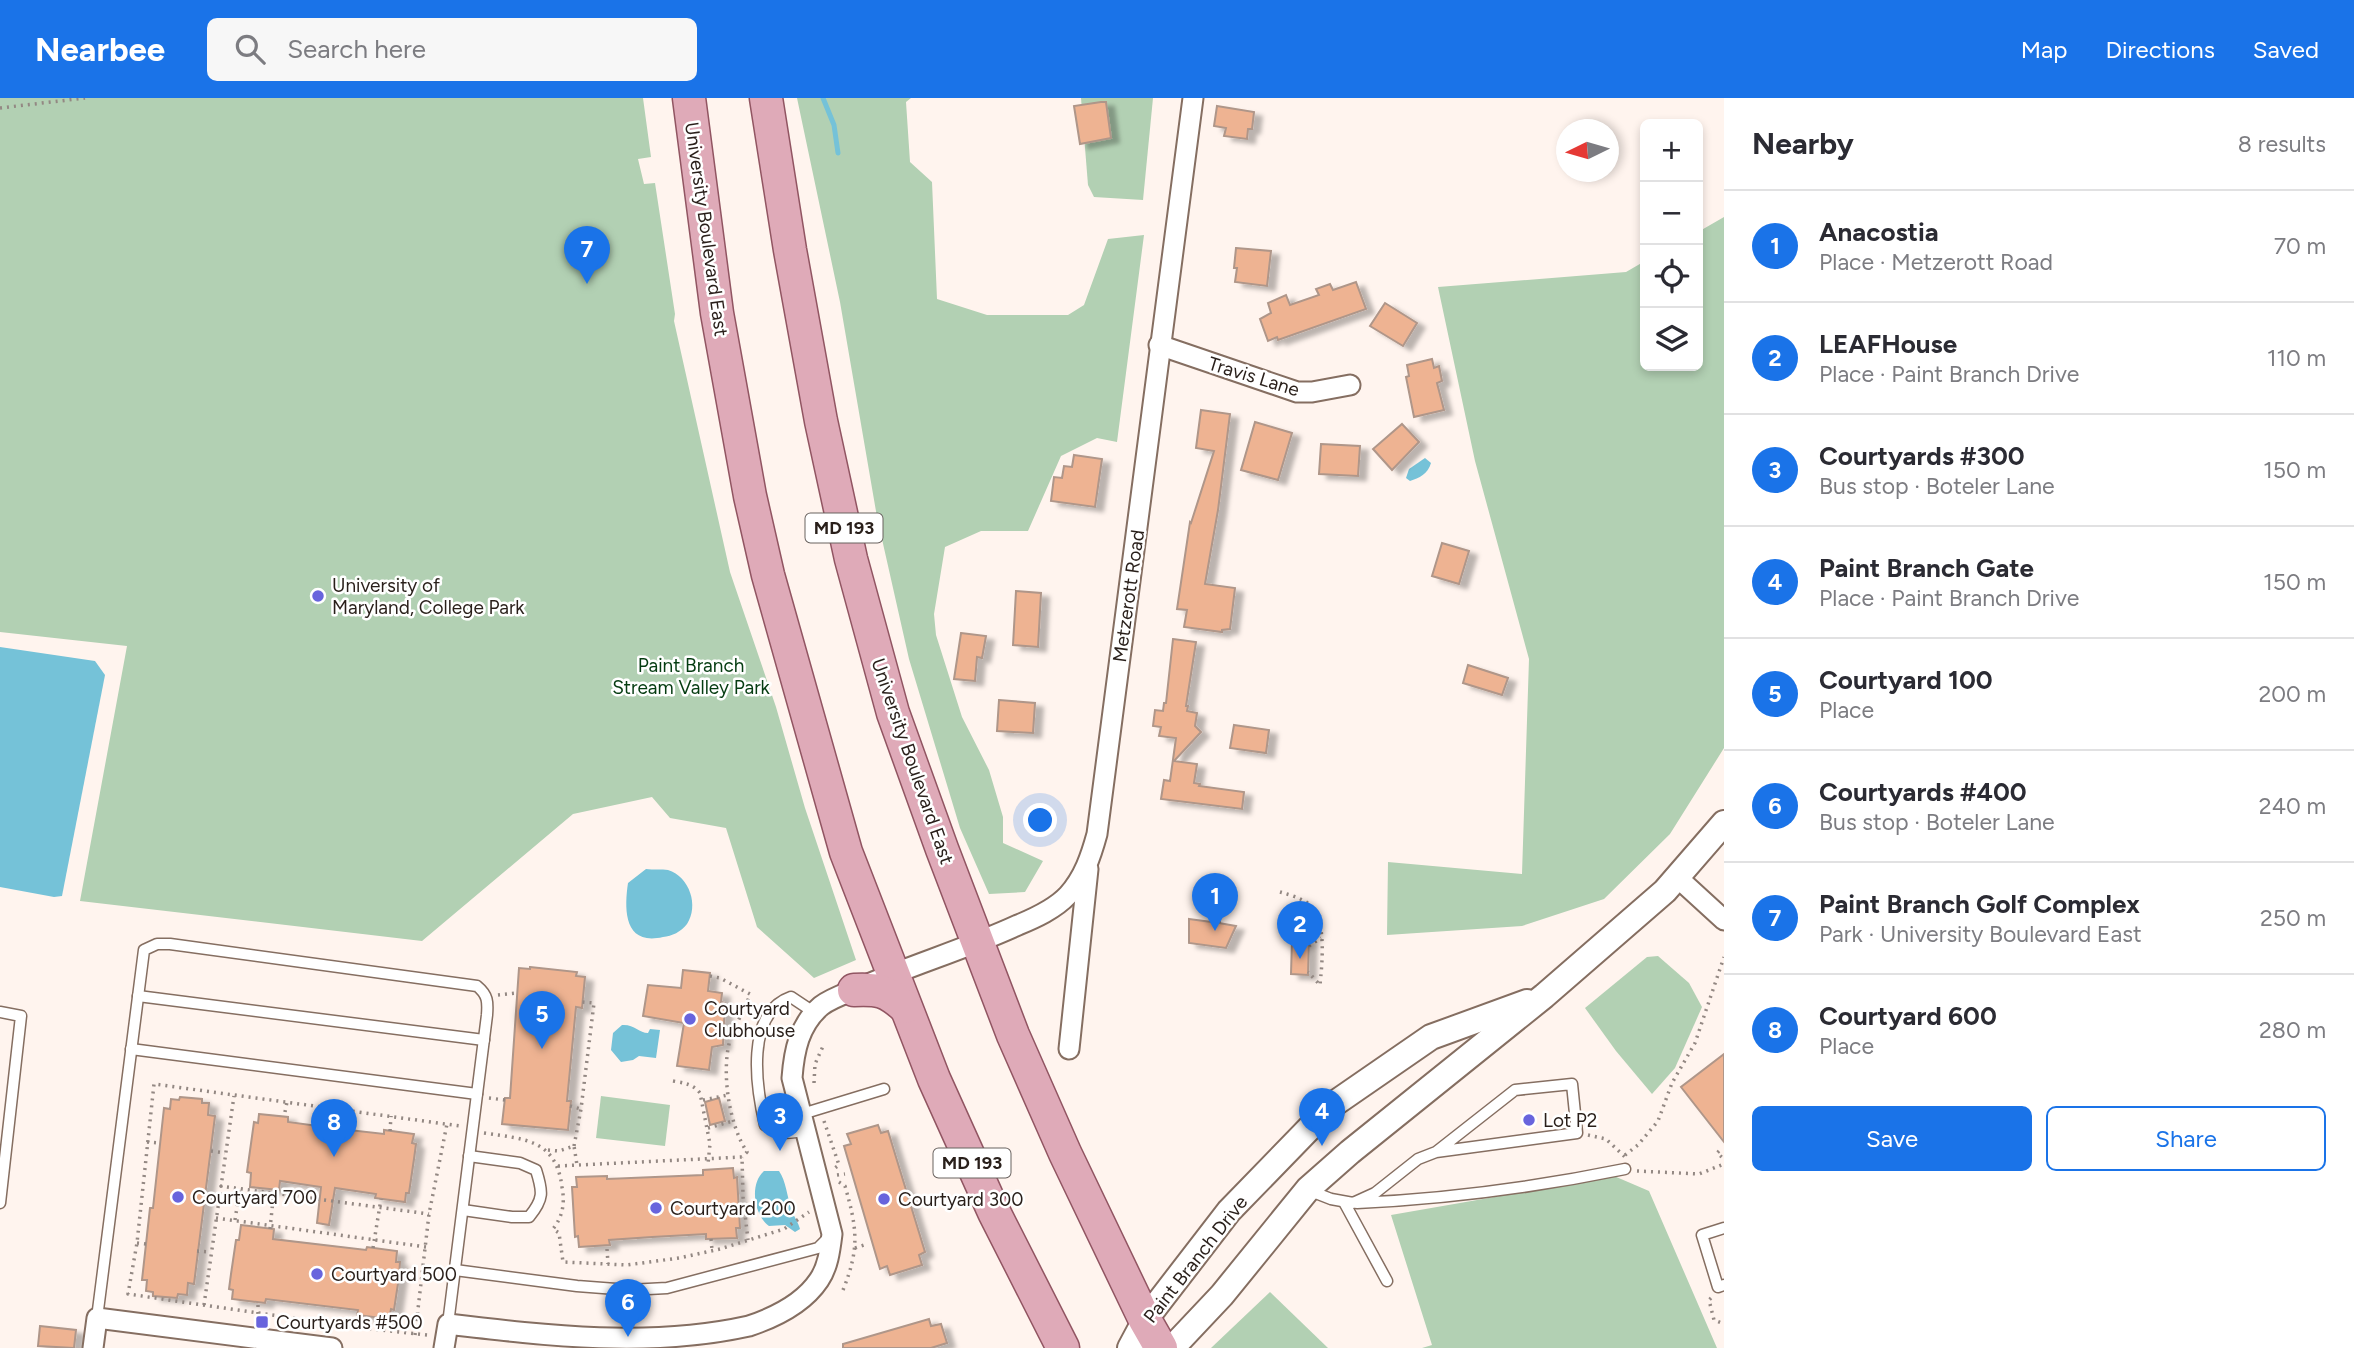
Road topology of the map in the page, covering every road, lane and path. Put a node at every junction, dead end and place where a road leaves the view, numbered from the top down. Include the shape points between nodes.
1 (85, 98) edge
2 (689, 98) edge
3 (766, 98) edge
4 (1193, 98) edge
5 (0, 108) edge
6 (1159, 345) junction
7 (1350, 385) dead end
8 (1724, 823) edge
9 (1089, 862) junction
10 (1678, 878) junction
11 (1226, 881) dead end
12 (1280, 892) dead end
13 (1724, 920) edge
14 (1219, 923) dead end
15 (1321, 937) junction
16 (978, 944) junction
17 (1309, 946) dead end
18 (1724, 957) edge
19 (1308, 972) dead end
20 (892, 973) junction
21 (710, 976) dead end
22 (854, 990) junction
23 (138, 996) junction
24 (1544, 996) junction
25 (582, 1002) dead end
26 (905, 1007) junction
27 (0, 1012) edge
28 (815, 1013) junction
29 (724, 1036) dead end
30 (731, 1038) junction
31 (484, 1040) junction
32 (131, 1049) junction
33 (1069, 1049) dead end
34 (673, 1081) dead end
35 (884, 1089) dead end
36 (729, 1095) junction
37 (234, 1096) junction
38 (482, 1096) junction
39 (505, 1100) dead end
40 (703, 1100) junction
41 (287, 1102) junction
42 (570, 1106) dead end
43 (581, 1109) junction
44 (285, 1112) dead end
45 (391, 1116) junction
46 (733, 1121) junction
47 (804, 1122) junction
48 (447, 1124) junction
49 (474, 1128) junction
50 (708, 1128) junction
51 (390, 1131) dead end
52 (1577, 1133) junction
53 (147, 1142) junction
54 (160, 1143) dead end
55 (574, 1146) junction
56 (546, 1150) junction
57 (211, 1151) dead end
58 (1719, 1151) dead end
59 (1436, 1152) junction
60 (225, 1153) junction
61 (1625, 1155) junction
62 (469, 1156) junction
63 (707, 1157) junction
64 (742, 1157) junction
65 (1724, 1162) edge
66 (601, 1163) junction
67 (708, 1164) dead end
68 (577, 1165) junction
69 (557, 1166) junction
70 (1625, 1170) junction
71 (602, 1171) dead end
72 (845, 1174) dead end
73 (837, 1175) dead end
74 (220, 1186) junction
75 (240, 1188) junction
76 (1308, 1189) junction
77 (274, 1191) junction
78 (381, 1199) dead end
79 (0, 1203) edge
80 (1349, 1203) junction
81 (379, 1206) junction
82 (463, 1210) junction
83 (429, 1214) junction
84 (216, 1218) junction
85 (798, 1218) dead end
86 (235, 1220) junction
87 (270, 1226) junction
88 (1724, 1228) edge
89 (832, 1234) junction
90 (375, 1239) junction
91 (711, 1239) dead end
92 (748, 1240) junction
93 (137, 1243) junction
94 (146, 1244) dead end
95 (867, 1244) dead end
96 (427, 1247) junction
97 (373, 1248) dead end
98 (855, 1248) dead end
99 (607, 1249) dead end
100 (197, 1251) dead end
101 (712, 1251) junction
102 (211, 1252) junction
103 (608, 1264) junction
104 (455, 1270) junction
105 (1387, 1280) dead end
106 (1721, 1286) edge
107 (258, 1302) dead end
108 (204, 1306) junction
109 (259, 1315) junction
110 (364, 1316) dead end
111 (97, 1318) junction
112 (1145, 1320) junction
113 (1724, 1324) edge
114 (361, 1328) junction
115 (415, 1335) junction
116 (446, 1336) edge
117 (93, 1348) edge
118 (331, 1348) edge
119 (1063, 1348) edge
120 (1130, 1348) edge
121 (1161, 1348) edge
122 (1172, 1348) edge

1 - 5 path
2 - 20 main road, University Boulevard East / MD 193 via 717,313 759,536 846,852
3 - 16 main road, University Boulevard East / MD 193 via 816,395 851,559 893,713
4 - 6 street, Metzerott Road
6 - 7 street, Travis Lane via 1297,392
6 - 9 street, Metzerott Road via 1098,825
8 - 10 street, Paint Branch Drive
9 - 16 street, Metzerott Road via 1058,904
9 - 33 street
10 - 13 street
10 - 24 street, Paint Branch Drive
11 - 14 path
12 - 15 path via 1311,906 1320,919
15 - 17 path
15 - 19 path via 1320,985
16 - 20 street, Metzerott Road
16 - 112 main road, University Boulevard East / MD 193 via 1065,1153
18 - 61 path via 1695,1043 1672,1083 1658,1121
20 - 22 street, Metzerott Road
20 - 26 main road, University Boulevard East / MD 193
21 - 30 path via 750,994
22 - 26 main road via 890,993
22 - 28 street, Metzerott Road
23 - 31 lane
23 - 31 lane via 144,950 170,944 477,986 488,1002
23 - 32 lane
24 - 76 street, Paint Branch Drive
24 - 112 street, Paint Branch Drive via 1432,1037 1331,1106 1229,1211
25 - 43 path via 594,1003
26 - 119 main road, University Boulevard East / MD 193 via 994,1212
27 - 79 lane via 21,1016
28 - 47 street via 801,1030 794,1052 792,1078
28 - 47 lane via 791,997 779,1001 768,1015 756,1063 765,1125 775,1132 791,1133
29 - 30 path
30 - 36 path
31 - 38 lane
32 - 38 lane
32 - 111 lane
34 - 40 path via 696,1088
35 - 47 lane
36 - 40 path
36 - 46 path
37 - 41 path
37 - 53 path via 154,1084
37 - 60 path
38 - 39 path
38 - 49 lane
40 - 50 path
41 - 44 path
41 - 45 path
42 - 43 path
43 - 55 path
45 - 48 path
45 - 51 path
46 - 50 path
46 - 64 path via 747,1152
47 - 89 street
48 - 49 path
48 - 83 path
49 - 56 path via 528,1140
49 - 62 lane
50 - 63 path
52 - 59 lane
52 - 59 lane via 1572,1084 1516,1090
52 - 61 path via 1606,1139
53 - 54 path
53 - 93 path
55 - 56 path
55 - 68 path
56 - 69 path
57 - 60 path
58 - 65 path
59 - 80 lane via 1418,1159 1375,1193
60 - 74 path
61 - 70 path
62 - 82 lane
62 - 82 lane via 520,1163 536,1170 542,1188 539,1205 529,1217
63 - 64 path
63 - 66 path
63 - 67 path
64 - 92 path
65 - 70 path via 1699,1174
66 - 68 path
66 - 71 path
68 - 69 path
69 - 103 path via 564,1196 554,1229 559,1233 562,1262
70 - 80 lane via 1426,1199
72 - 73 path
74 - 75 path
74 - 84 path
75 - 77 path
75 - 86 path
76 - 80 lane
76 - 122 street, Paint Branch Drive via 1222,1295
77 - 81 path
77 - 87 path
78 - 81 path
80 - 105 lane
81 - 83 path
81 - 90 path
82 - 104 lane
83 - 96 path
84 - 86 path
84 - 102 path
85 - 92 path via 784,1229
86 - 87 path
87 - 90 path
88 - 106 lane via 1702,1235
89 - 104 lane via 818,1248 667,1288 577,1286
89 - 116 street via 821,1278 803,1299 767,1320 700,1339 655,1344
90 - 96 path
90 - 97 path
91 - 101 path
92 - 101 path
93 - 94 path
93 - 108 path via 128,1294
95 - 98 path
96 - 115 path
99 - 103 path
100 - 102 path
101 - 103 path via 651,1263
102 - 108 path
104 - 116 lane
106 - 113 path via 1709,1300 1714,1320
107 - 109 path
108 - 109 path
109 - 114 path
110 - 114 path
111 - 117 street
111 - 118 street
112 - 120 street, Paint Branch Drive
112 - 121 main road, University Boulevard East / MD 193
114 - 115 path
115 - 116 path

